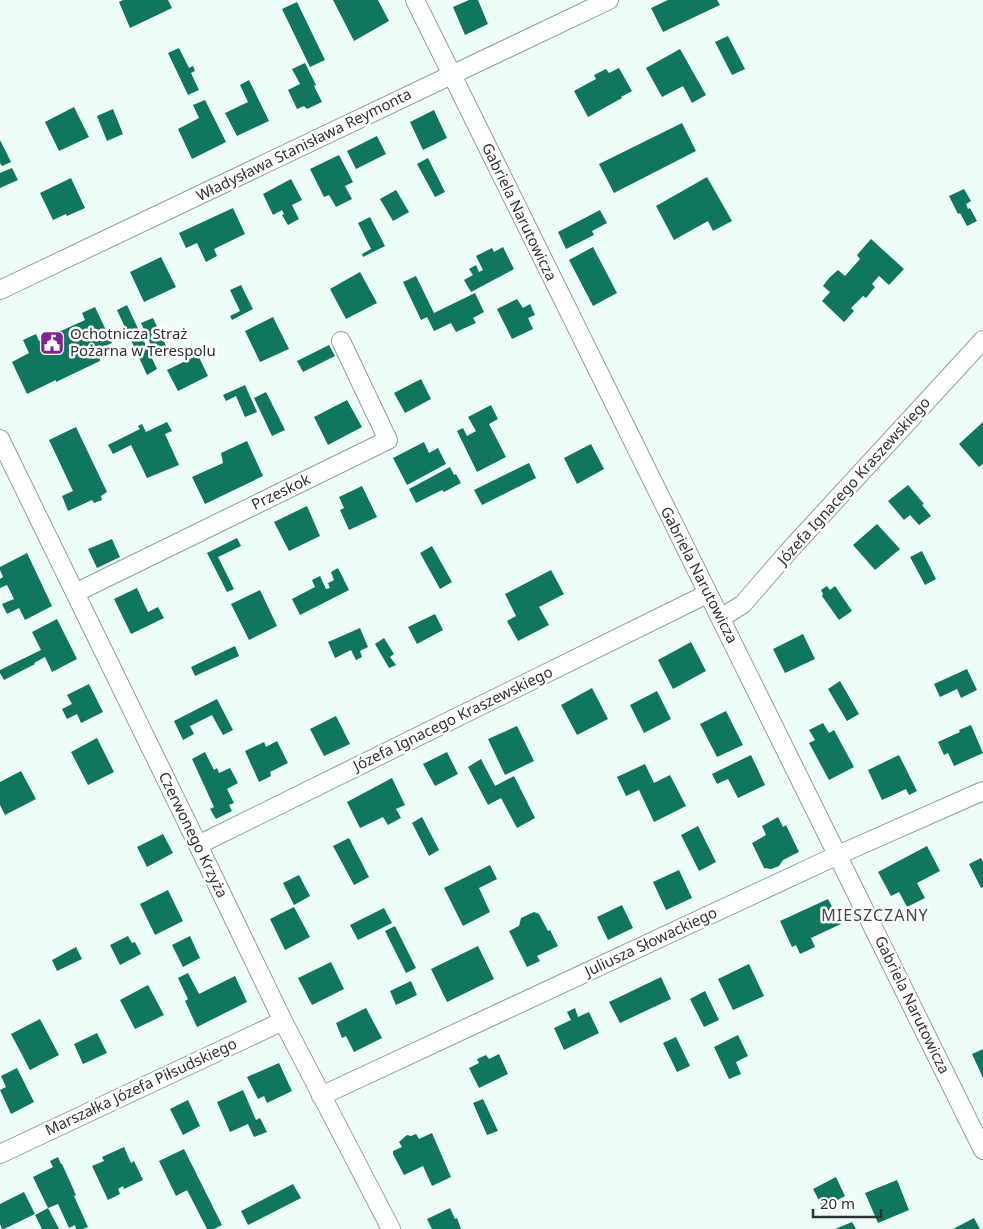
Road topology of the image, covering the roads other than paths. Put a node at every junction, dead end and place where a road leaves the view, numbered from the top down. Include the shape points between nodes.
1 (415, 0) edge
2 (609, 0) edge
3 (451, 74) junction
4 (0, 290) edge
5 (983, 340) edge
6 (341, 341) dead end
7 (0, 439) edge
8 (75, 593) junction
9 (708, 594) junction
10 (721, 618) junction
11 (983, 791) edge
12 (198, 845) junction
13 (838, 855) junction
14 (283, 1021) junction
15 (321, 1096) junction
16 (983, 1150) edge
17 (0, 1154) edge
18 (391, 1229) edge

1 - 3 street, Gabriela Narutowicza
2 - 3 street, Władysława Stanisława Reymonta
3 - 4 street, Władysława Stanisława Reymonta
3 - 9 street, Gabriela Narutowicza
5 - 10 street, Józefa Ignacego Kraszewskiego via 742,604
6 - 8 street, Przeskok via 388,440
7 - 8 street, Czerwonego Krzyża
8 - 12 street, Czerwonego Krzyża
9 - 10 street, Gabriela Narutowicza
9 - 12 street, Józefa Ignacego Kraszewskiego
10 - 13 street, Gabriela Narutowicza
11 - 13 street, Juliusza Słowackiego
12 - 14 street, Czerwonego Krzyża
13 - 15 street, Juliusza Słowackiego
13 - 16 street, Gabriela Narutowicza
14 - 15 street, Czerwonego Krzyża
14 - 17 street, Marszałka Józefa Piłsudskiego
15 - 18 street, Czerwonego Krzyża

